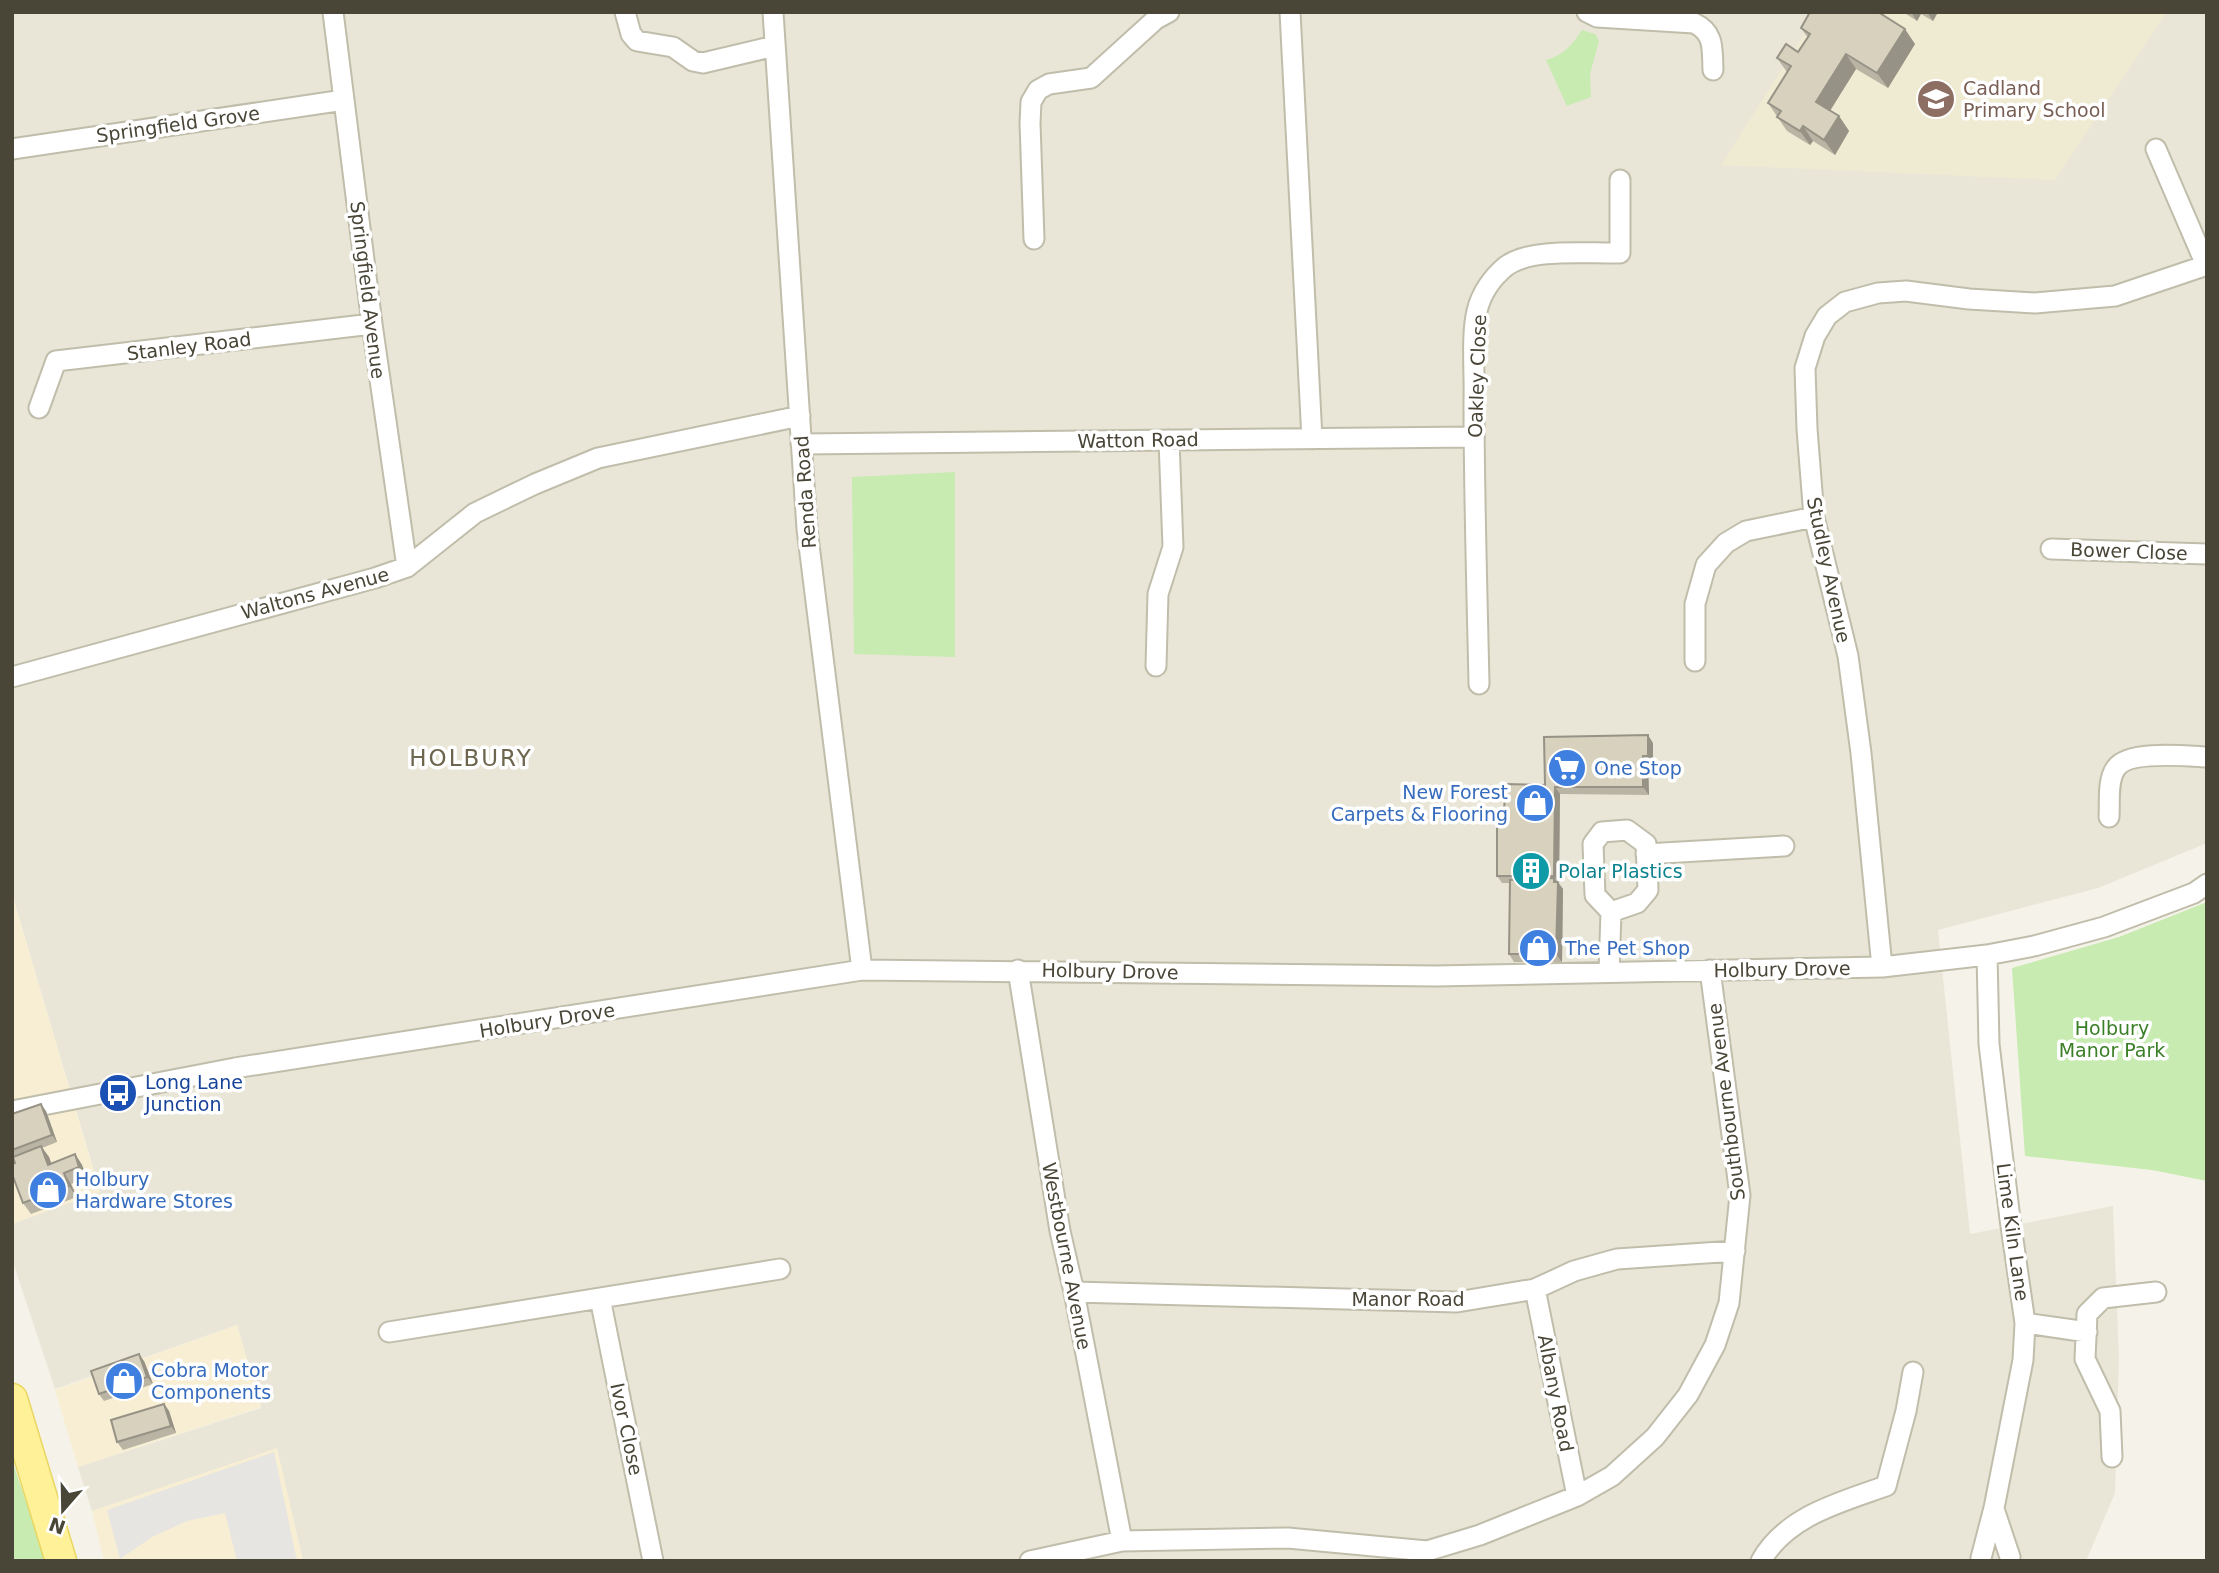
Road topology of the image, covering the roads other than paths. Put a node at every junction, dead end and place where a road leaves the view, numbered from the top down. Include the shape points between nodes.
1 (333, 12) edge
2 (625, 12) edge
3 (773, 12) edge
4 (1169, 12) edge
5 (1290, 12) edge
6 (1587, 12) edge
7 (775, 46) junction
8 (1713, 70) dead end
9 (344, 100) junction
10 (12, 149) edge
11 (2156, 149) dead end
12 (1620, 180) dead end
13 (1034, 239) dead end
14 (2206, 265) edge
15 (372, 324) junction
16 (39, 408) dead end
17 (800, 416) junction
18 (1474, 437) junction
19 (1312, 439) junction
20 (1169, 440) junction
21 (801, 444) junction
22 (1814, 517) junction
23 (2051, 548) dead end
24 (2207, 554) edge
25 (407, 567) junction
26 (1695, 661) dead end
27 (1156, 666) dead end
28 (12, 677) edge
29 (1479, 684) dead end
30 (2207, 757) edge
31 (2109, 817) dead end
32 (1784, 846) dead end
33 (1646, 853) junction
34 (2207, 884) edge
35 (1611, 912) junction
36 (1987, 955) junction
37 (1882, 968) junction
38 (862, 970) junction
39 (1018, 970) junction
40 (1710, 971) junction
41 (1609, 972) junction
42 (12, 1111) edge
43 (1735, 1251) junction
44 (780, 1269) dead end
45 (1535, 1289) junction
46 (1074, 1292) junction
47 (2156, 1292) dead end
48 (600, 1298) junction
49 (2025, 1322) junction
50 (389, 1332) dead end
51 (2087, 1332) junction
52 (1913, 1372) dead end
53 (12, 1399) edge
54 (2112, 1457) dead end
55 (1577, 1496) junction
56 (1994, 1508) junction
57 (1122, 1541) junction
58 (1979, 1559) edge
59 (2014, 1559) edge
60 (61, 1561) edge
61 (653, 1561) edge
62 (1030, 1561) edge
63 (1761, 1561) edge

1 - 9 street, Springfield Avenue
2 - 7 street via 637,41 674,47 693,61 704,63
3 - 7 street, Renda Road
4 - 13 street via 1091,78 1049,83 1038,90 1031,102 1030,123
5 - 19 street
6 - 8 street via 1597,17 1693,23 1704,28 1710,38
7 - 17 street, Renda Road
9 - 10 street, Springfield Grove
9 - 15 street, Springfield Avenue
11 - 14 street
12 - 18 street, Oakley Close via 1620,253 1520,259 1507,265 1484,292 1476,312
14 - 22 street, Studley Avenue via 2115,296 2035,303 1906,291 1845,302 1827,316 1805,368
15 - 16 street, Stanley Road via 56,361
15 - 25 street, Springfield Avenue
17 - 21 street, Renda Road
17 - 25 street, Waltons Avenue via 598,458 475,513
18 - 19 street, Watton Road
18 - 29 street, Oakley Close
19 - 20 street, Watton Road
20 - 21 street, Watton Road
20 - 27 street via 1173,547 1158,594
21 - 38 street, Renda Road via 807,529
22 - 26 street via 1745,531 1706,565 1695,604
22 - 37 street, Studley Avenue via 1848,656
23 - 24 street, Bower Close
25 - 28 street, Waltons Avenue
30 - 31 street via 2126,760 2115,768
32 - 33 street
33 - 35 street via 1648,890 1637,903
33 - 35 street via 1646,844 1627,830 1602,832 1593,844 1595,895
34 - 36 street, Holbury Drove via 2104,928
35 - 41 street
36 - 37 street, Holbury Drove
36 - 49 street, Lime Kiln Lane via 1989,1044
37 - 40 street, Holbury Drove
38 - 39 street, Holbury Drove
38 - 42 street, Holbury Drove via 236,1068
39 - 41 street, Holbury Drove via 1436,976
39 - 46 street, Westbourne Avenue
40 - 41 street, Holbury Drove
40 - 43 street, Southbourne Avenue via 1740,1195
43 - 45 street, Manor Road via 1617,1259 1574,1271
43 - 55 street, Southbourne Avenue via 1729,1303 1688,1395 1655,1437 1612,1476
44 - 48 street
45 - 46 street, Manor Road via 1457,1302
45 - 55 street, Albany Road
46 - 57 street, Westbourne Avenue
47 - 51 street via 2103,1298 2087,1314
48 - 50 street
48 - 61 street, Ivor Close
49 - 51 street
49 - 56 street, Lime Kiln Lane via 2023,1360
51 - 54 street via 2085,1359 2110,1411
52 - 63 street via 1886,1486 1799,1520 1769,1547
53 - 60 main road
55 - 57 street, Southbourne Avenue via 1427,1551 1288,1538
56 - 58 street, Lime Kiln Lane
56 - 59 street, Lime Kiln Lane
57 - 62 street, Southbourne Avenue
58 - 59 street via 1990,1554

